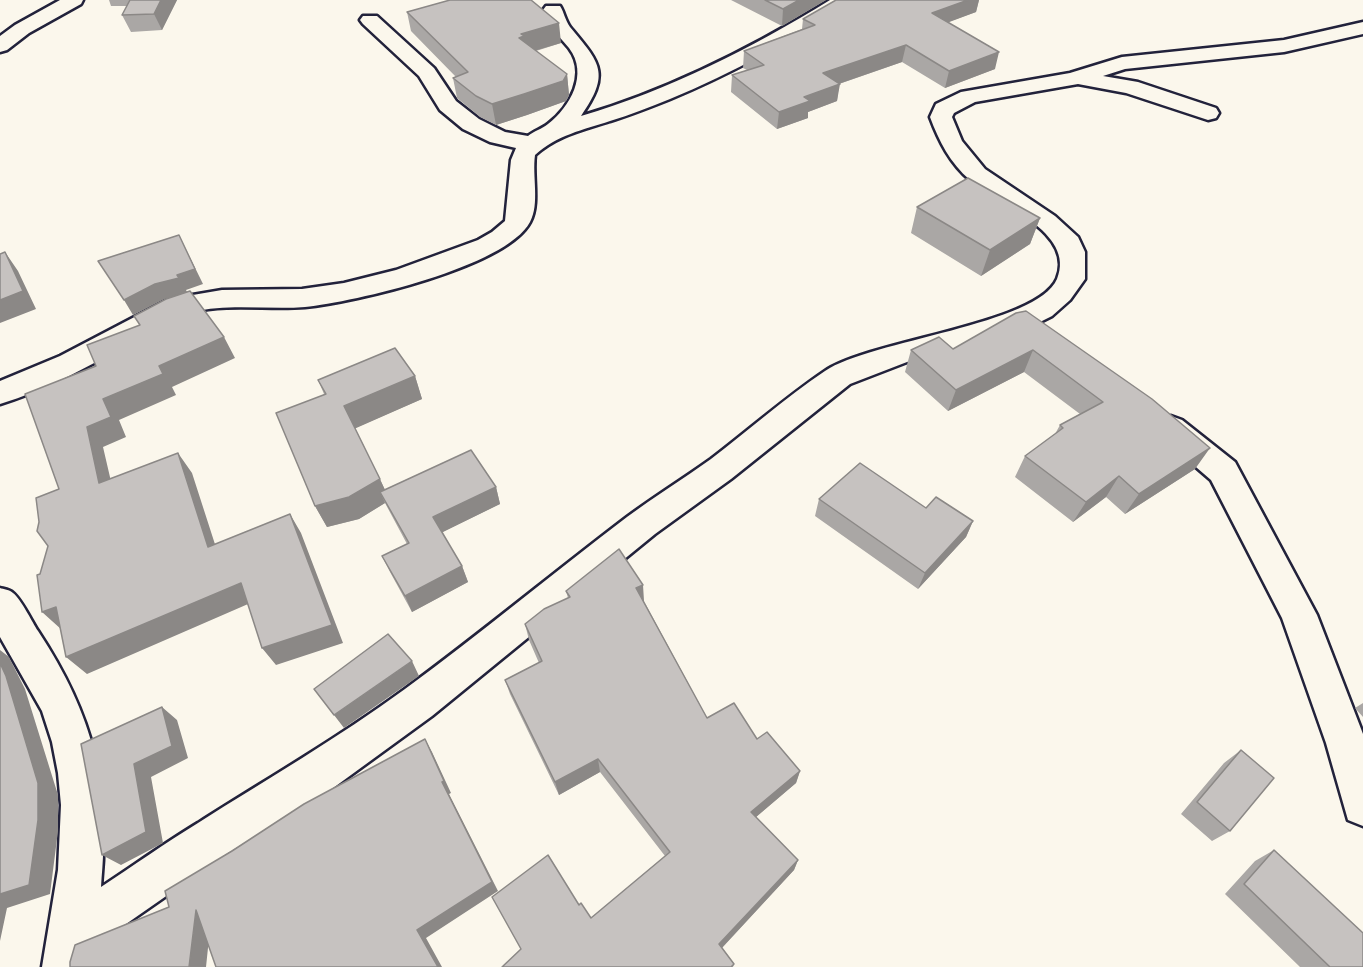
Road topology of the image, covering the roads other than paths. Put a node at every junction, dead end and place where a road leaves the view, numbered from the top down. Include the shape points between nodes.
1 (74, 0) edge
2 (843, 0) edge
3 (553, 10) dead end
4 (370, 20) dead end
5 (1363, 28) edge
6 (0, 46) edge
7 (1074, 78) junction
8 (1208, 113) dead end
9 (542, 138) junction
10 (1022, 319) junction
11 (1051, 340) edge
12 (0, 393) edge
13 (1148, 411) edge
14 (0, 604) edge
15 (1363, 805) edge
16 (69, 950) edge

1 - 6 street
2 - 9 street via 779,40 686,84
3 - 9 street via 556,24 588,63 585,91 578,108
4 - 9 street via 427,72 448,105 471,124 498,137
5 - 7 street via 1284,46 1122,63
7 - 8 street via 1130,87
7 - 10 street via 969,97 944,110 940,117 951,143 977,174 1046,221 1065,237 1072,252 1071,279 1060,294
9 - 12 street via 524,153 519,219 502,238 488,245 435,267 338,294 207,298 190,302 70,363
10 - 11 street
10 - 16 street via 839,376 418,703 315,776 213,838
13 - 15 street via 1204,453 1223,471 1234,490 1299,615 1346,743
14 - 16 street via 62,711 78,763 84,830

